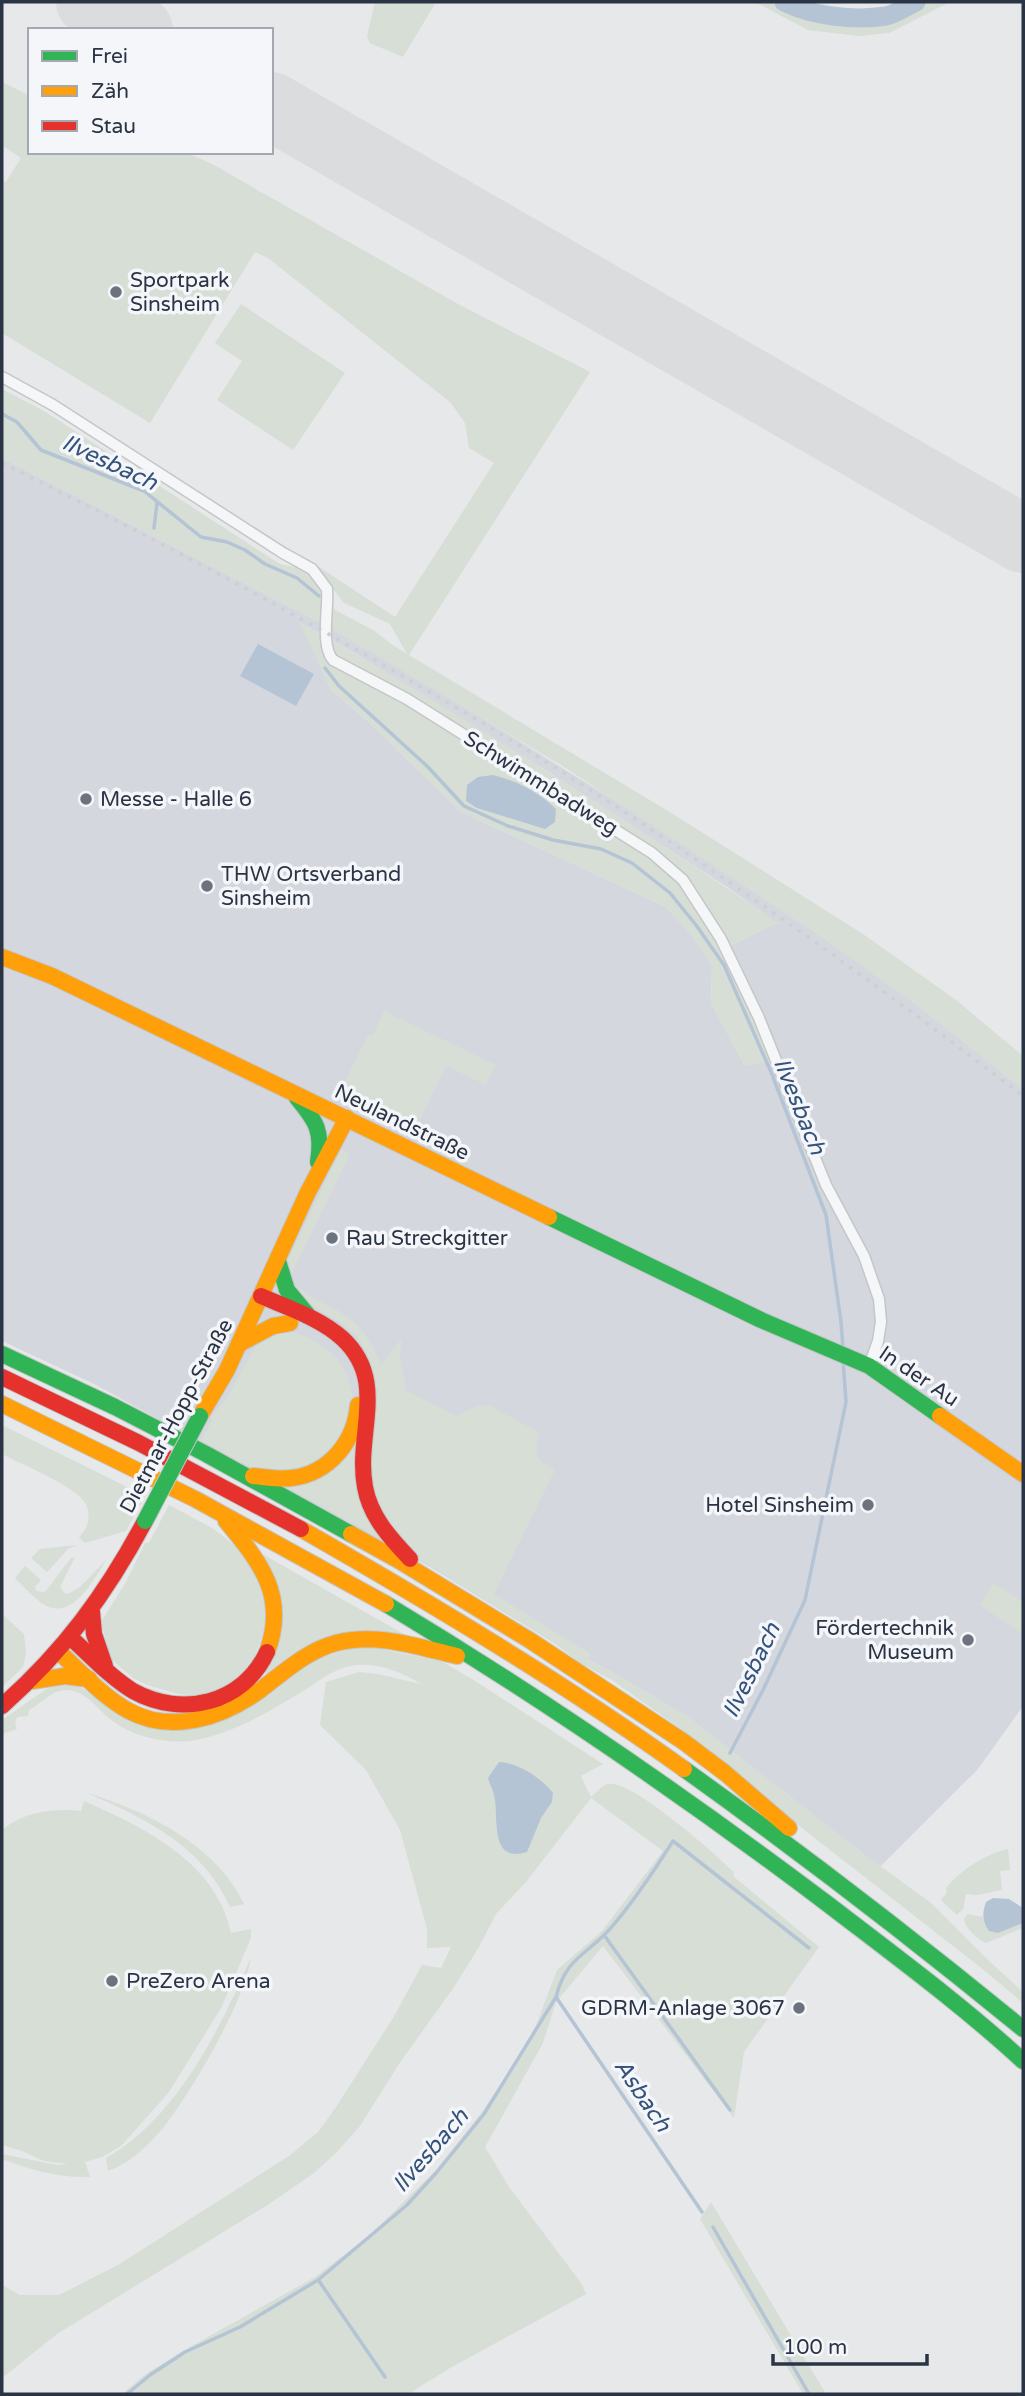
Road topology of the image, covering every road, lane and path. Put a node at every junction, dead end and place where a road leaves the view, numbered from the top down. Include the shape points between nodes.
1 (2, 377) edge
2 (2, 957) edge
3 (292, 1092) junction
4 (347, 1118) junction
5 (307, 1194) junction
6 (278, 1261) junction
7 (258, 1301) junction
8 (310, 1319) junction
9 (290, 1323) junction
10 (782, 1328) joint
11 (239, 1344) junction
12 (2, 1354) edge
13 (869, 1366) junction
14 (2, 1377) edge
15 (2, 1404) edge
16 (1023, 1474) edge
17 (247, 1476) junction
18 (218, 1511) junction
19 (434, 1582) junction
20 (92, 1612) junction
21 (71, 1638) junction
22 (59, 1652) junction
23 (477, 1661) junction
24 (108, 1671) junction
25 (89, 1679) junction
26 (32, 1681) junction
27 (2, 1706) edge
28 (806, 1857) junction
29 (1023, 2029) edge
30 (1023, 2061) edge

1 - 13 street, Schwimmbadweg via 312,569 327,589 328,653 333,660 418,706 652,853 683,880 721,939 754,1006 826,1185 870,1270 881,1322
2 - 3 main road, Neulandstraße via 52,976
3 - 4 main road, Neulandstraße
3 - 5 main road via 317,1121 323,1141
4 - 5 main road, Dietmar-Hopp-Straße
4 - 10 main road, Neulandstraße
5 - 6 main road, Dietmar-Hopp-Straße
6 - 7 main road, Dietmar-Hopp-Straße
6 - 8 main road via 287,1290
7 - 8 main road
7 - 9 main road
7 - 11 main road, Dietmar-Hopp-Straße
8 - 19 main road via 351,1347 366,1375 370,1413 364,1486 386,1534
9 - 11 main road via 273,1326
9 - 17 main road via 327,1343 346,1362 357,1398 353,1430 344,1448 317,1470 294,1478
10 - 13 main road, In der Au
11 - 20 main road, Dietmar-Hopp-Straße, bridge via 125,1560
12 - 17 main road
13 - 16 main road, In der Au
14 - 28 main road via 191,1469 461,1623 633,1733
15 - 18 main road
17 - 19 main road
18 - 23 main road
18 - 24 main road via 259,1564 273,1597 274,1629 259,1668 226,1697 181,1704 142,1695
19 - 28 main road via 684,1742 793,1832
20 - 21 main road, Dietmar-Hopp-Straße
20 - 24 main road
21 - 22 main road, Dietmar-Hopp-Straße
21 - 24 main road
22 - 25 main road
22 - 26 main road, Dietmar-Hopp-Straße
23 - 25 main road via 378,1639 344,1642 311,1653 231,1709 209,1718 170,1723 130,1712
23 - 30 main road via 615,1751 827,1903
25 - 26 main road via 65,1676
26 - 27 main road, Dietmar-Hopp-Straße
28 - 29 main road

